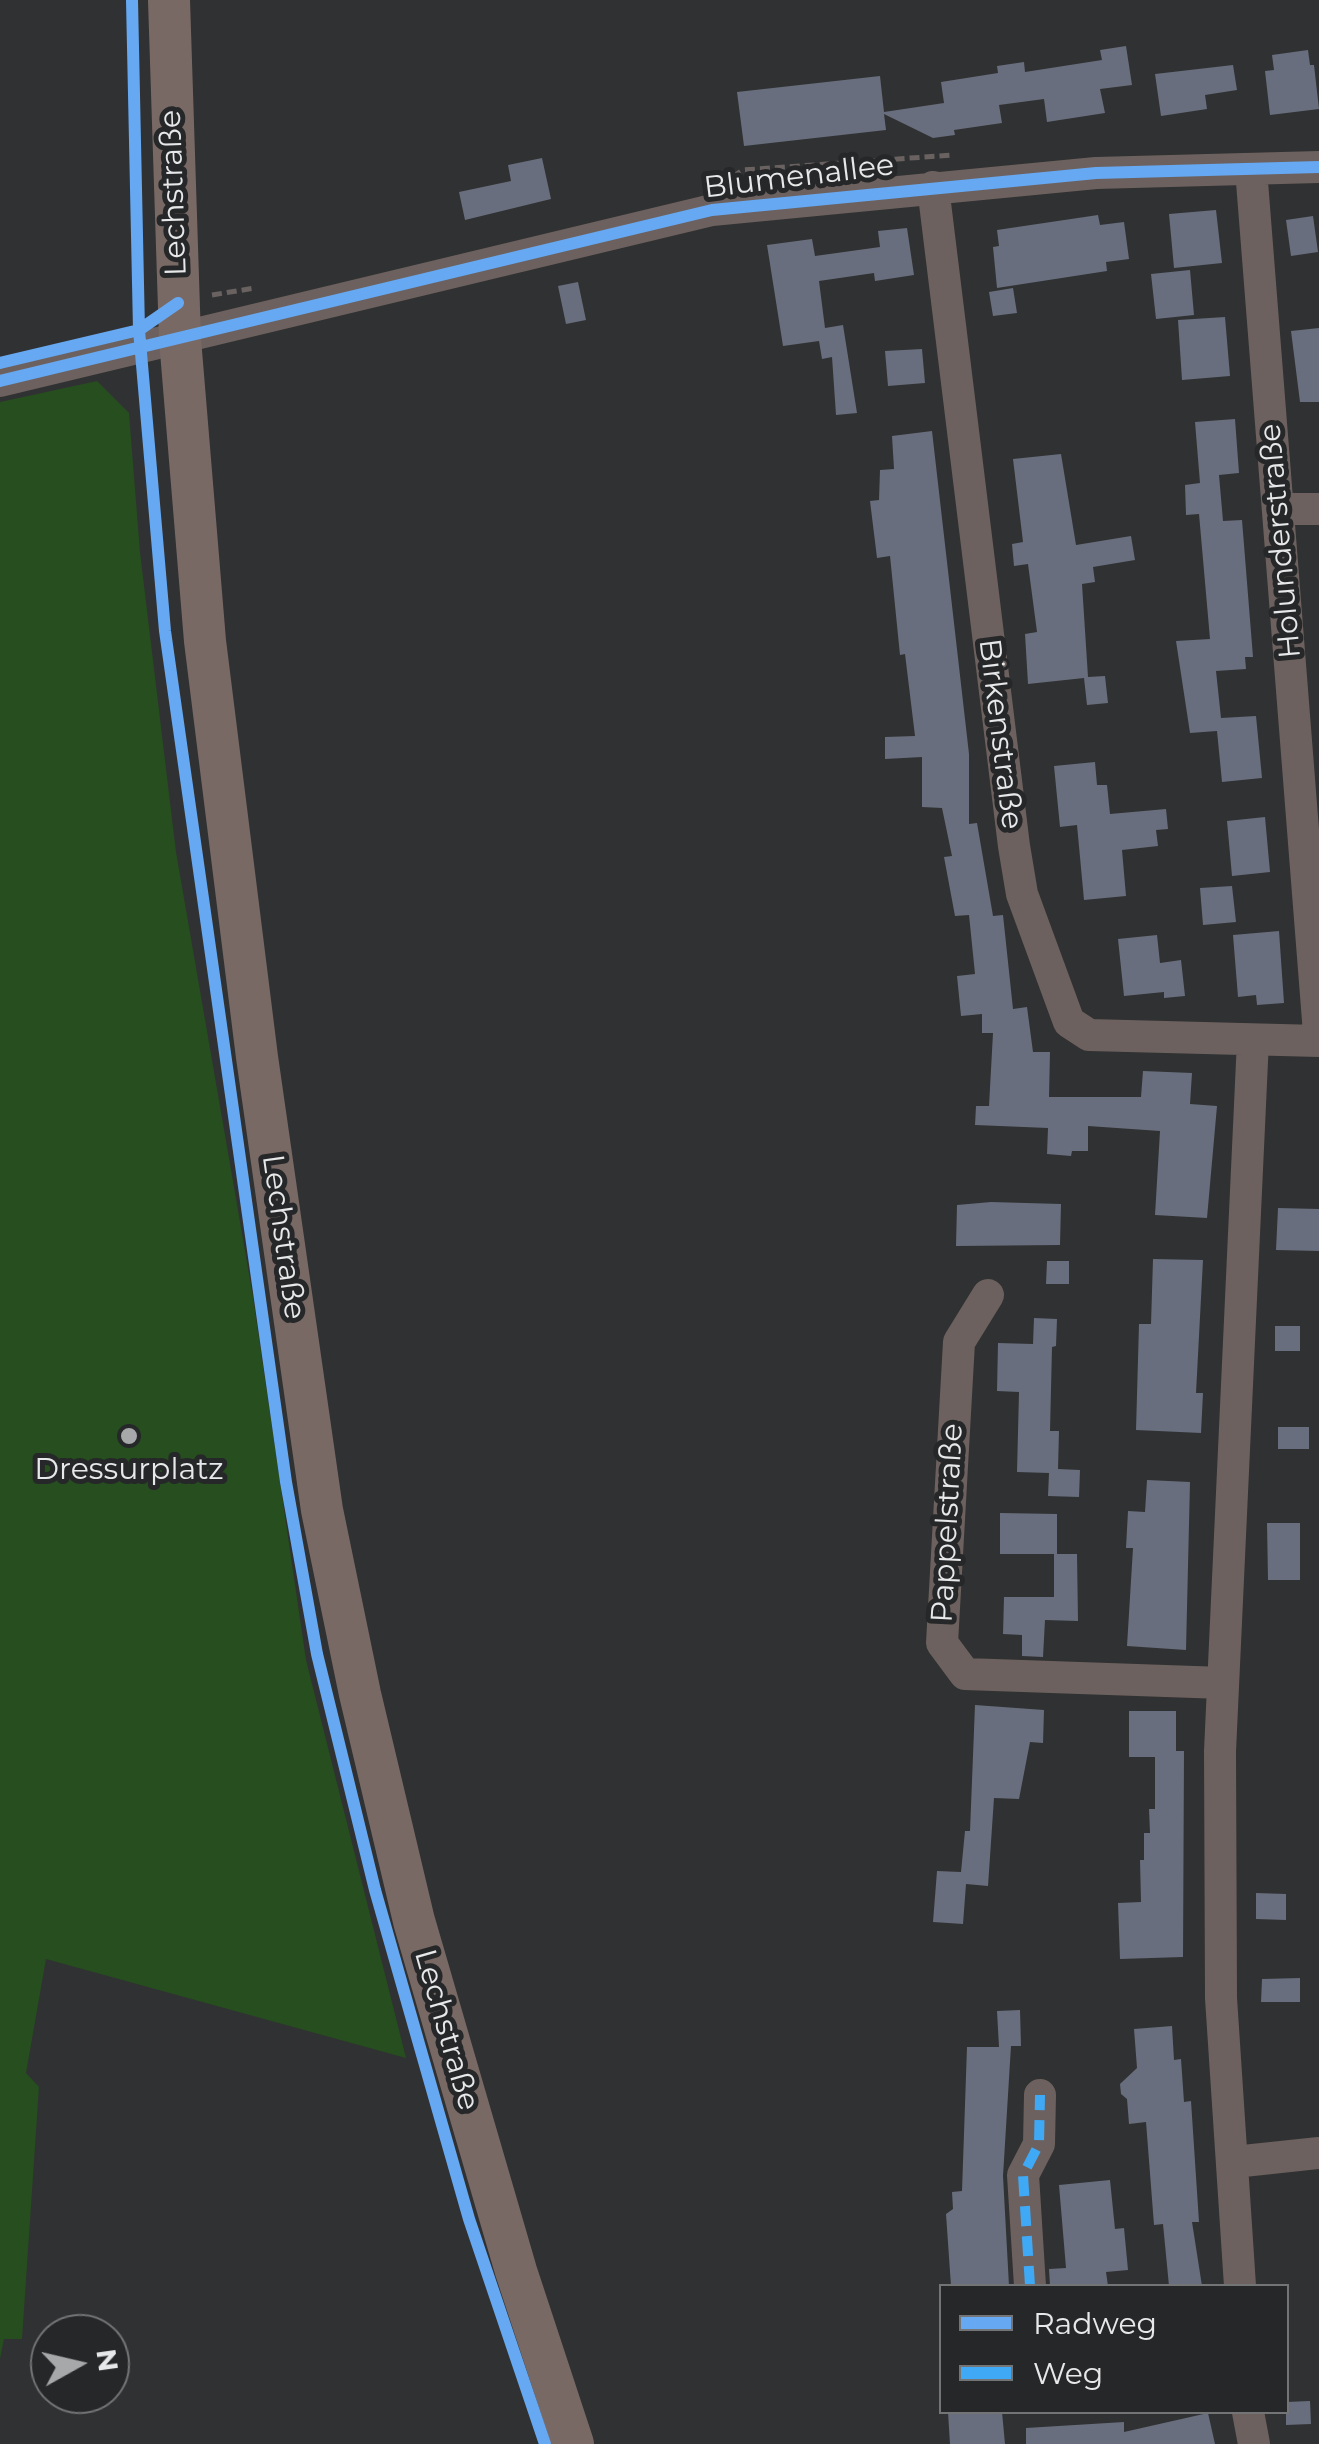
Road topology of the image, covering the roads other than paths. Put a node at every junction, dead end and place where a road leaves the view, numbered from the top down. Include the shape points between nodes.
1 (169, 0) edge
2 (1319, 167) edge
3 (1251, 170) junction
4 (933, 187) junction
5 (180, 339) junction
6 (0, 381) edge
7 (1278, 509) junction
8 (1319, 509) edge
9 (1310, 780) edge
10 (1319, 1033) edge
11 (1253, 1040) junction
12 (1319, 1041) edge
13 (988, 1295) dead end
14 (1223, 1682) junction
15 (1040, 2095) dead end
16 (1319, 2154) edge
17 (1234, 2162) junction
18 (1030, 2284) edge
19 (1240, 2284) edge
20 (1248, 2414) edge
21 (573, 2444) edge
22 (1254, 2444) edge

1 - 5 main road, Lechstraße
2 - 3 street, Blumenallee
3 - 4 street, Blumenallee via 1096,173
3 - 7 street, Holunderstraße
4 - 5 street, Blumenallee via 712,210
4 - 11 street, Birkenstraße via 1014,846 1040,946 1070,1022 1089,1034
5 - 6 street, Blumenallee
5 - 21 main road, Lechstraße via 205,641 322,1510 414,1921
7 - 8 street
7 - 9 street, Holunderstraße
9 - 10 street, Holunderstraße
11 - 12 street, Birkenstraße
11 - 14 street
13 - 14 street, Pappelstraße via 958,1342 942,1643 965,1674
14 - 17 street via 1219,1905
15 - 18 street via 1039,2144 1023,2175
16 - 17 street
17 - 19 street
20 - 22 street

